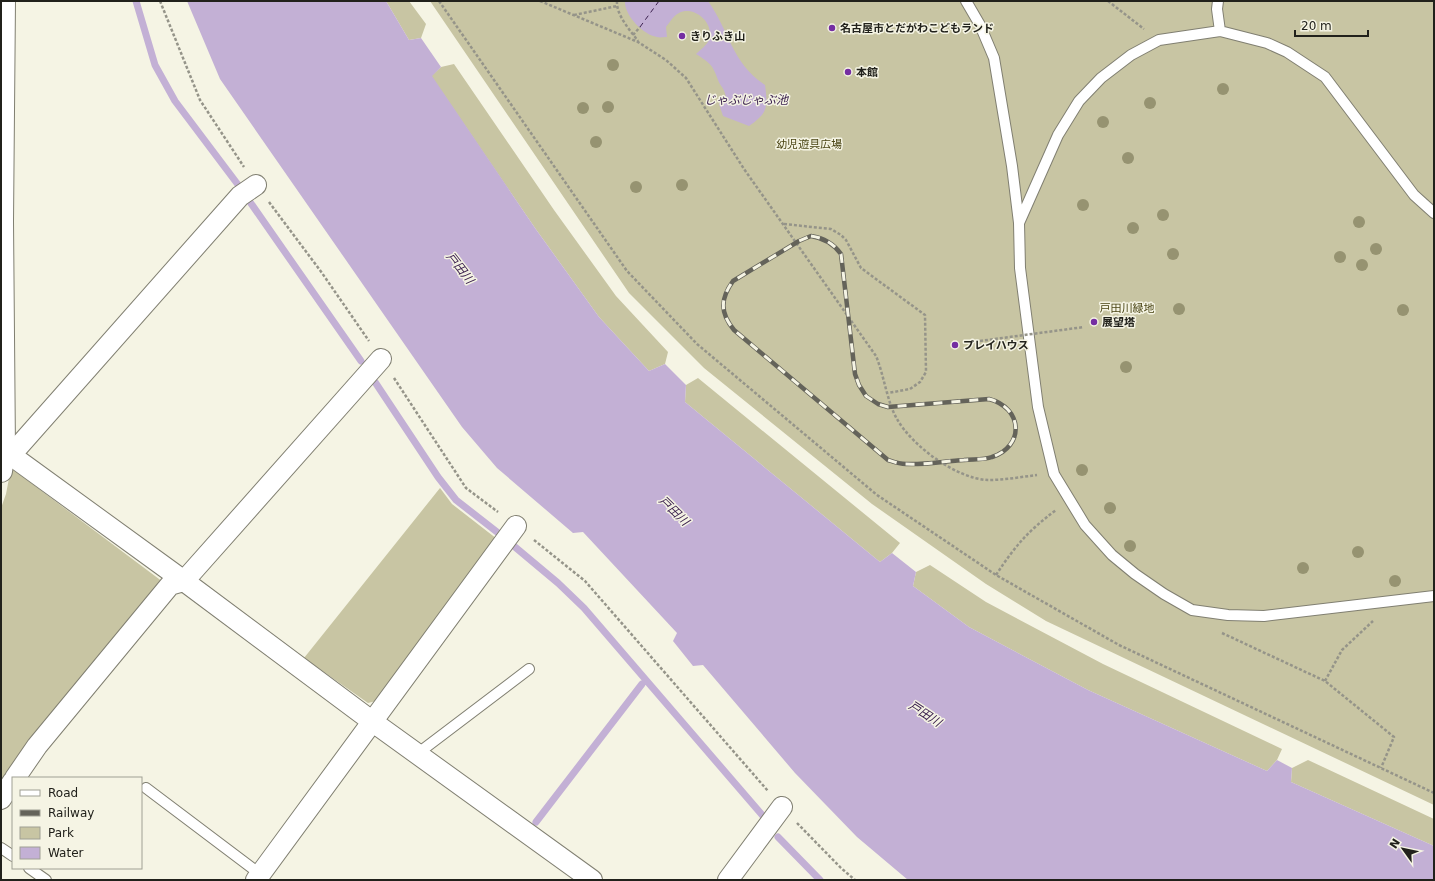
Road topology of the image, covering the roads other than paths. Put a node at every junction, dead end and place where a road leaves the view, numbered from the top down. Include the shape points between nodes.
1 (4, 1) edge
2 (966, 1) edge
3 (1218, 1) edge
4 (1220, 31) junction
5 (2, 40) edge
6 (256, 184) road end
7 (1434, 214) edge
8 (1018, 223) junction
9 (381, 359) road end
10 (4, 456) edge
11 (516, 526) road end
12 (184, 581) junction
13 (1434, 596) edge
14 (529, 669) dead end
15 (373, 722) junction
16 (417, 754) junction
17 (16, 777) edge
18 (12, 782) edge
19 (146, 788) dead end
20 (1, 799) edge
21 (782, 807) road end
22 (1, 848) edge
23 (12, 855) edge
24 (30, 869) edge
25 (258, 877) edge
26 (46, 880) edge
27 (592, 880) edge
28 (728, 880) edge

1 - 5 main road
2 - 8 lane via 994,58 1012,166
3 - 4 lane
4 - 7 lane via 1267,43 1287,52 1325,77 1414,195
4 - 8 lane via 1159,40 1131,55 1107,73 1080,101 1058,135
5 - 10 main road
6 - 10 street via 240,196
8 - 13 lane via 1020,268 1032,368 1038,407 1054,474 1085,525 1112,555 1158,590 1192,610 1264,616
9 - 12 street
10 - 12 street
11 - 15 street
12 - 15 street
12 - 17 street via 170,585 37,746
14 - 16 lane
15 - 16 street
15 - 25 street
16 - 27 street
18 - 20 street
19 - 25 lane
21 - 28 street
22 - 23 lane
24 - 26 lane

